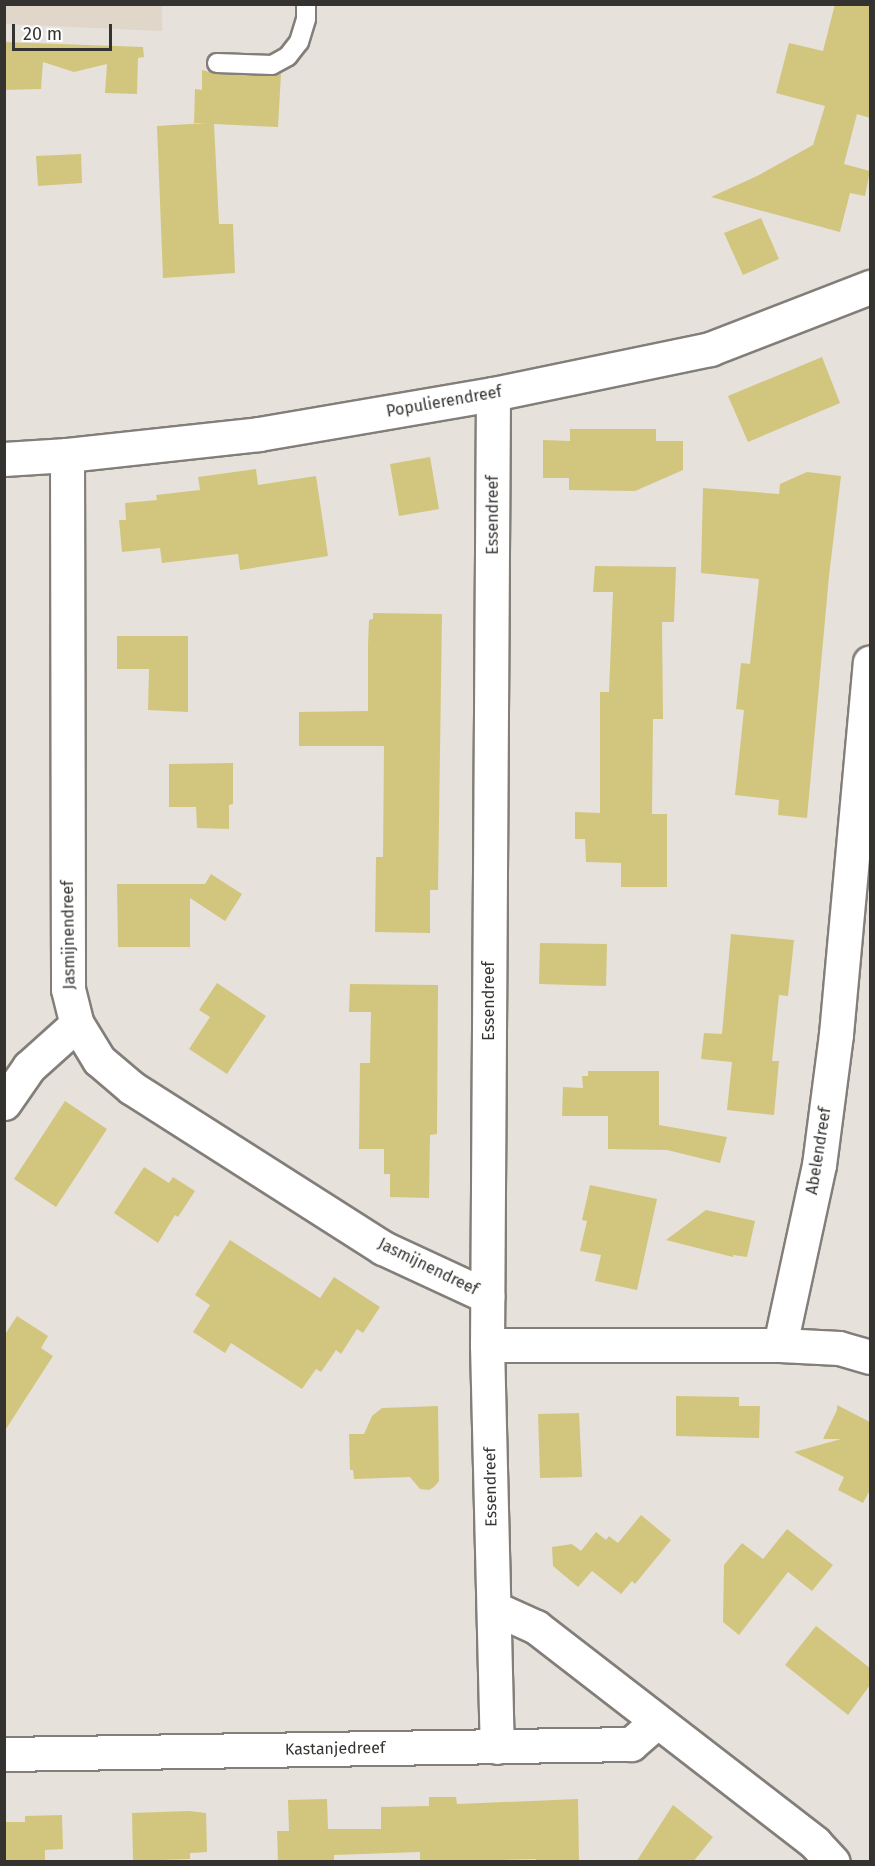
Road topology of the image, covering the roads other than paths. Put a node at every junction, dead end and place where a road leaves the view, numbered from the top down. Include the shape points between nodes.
1 (306, 4) edge
2 (217, 63) dead end
3 (870, 287) edge
4 (493, 394) junction
5 (67, 455) junction
6 (4, 459) edge
7 (870, 663) edge
8 (77, 1024) junction
9 (4, 1103) edge
10 (487, 1296) junction
11 (487, 1345) junction
12 (780, 1345) junction
13 (870, 1357) edge
14 (494, 1608) junction
15 (656, 1722) junction
16 (497, 1747) junction
17 (4, 1754) edge
18 (832, 1862) edge

1 - 2 lane via 300,42 288,56 272,65
3 - 4 street, Populierendreef via 710,349
4 - 5 street, Populierendreef via 259,434
4 - 10 street, Essendreef
5 - 6 street, Populierendreef
5 - 8 street, Jasmijnendreef via 68,989
7 - 12 street, Abelendreef via 837,1022 820,1154
8 - 9 street via 29,1067
8 - 10 street, Jasmijnendreef via 99,1060 132,1088 383,1248
10 - 11 street, Essendreef
11 - 12 street
11 - 14 street, Essendreef
12 - 13 street via 839,1348
14 - 15 street via 536,1627
14 - 16 street, Essendreef
15 - 16 street, Kastanjedreef via 631,1744
15 - 18 street via 815,1843
16 - 17 street, Kastanjedreef

